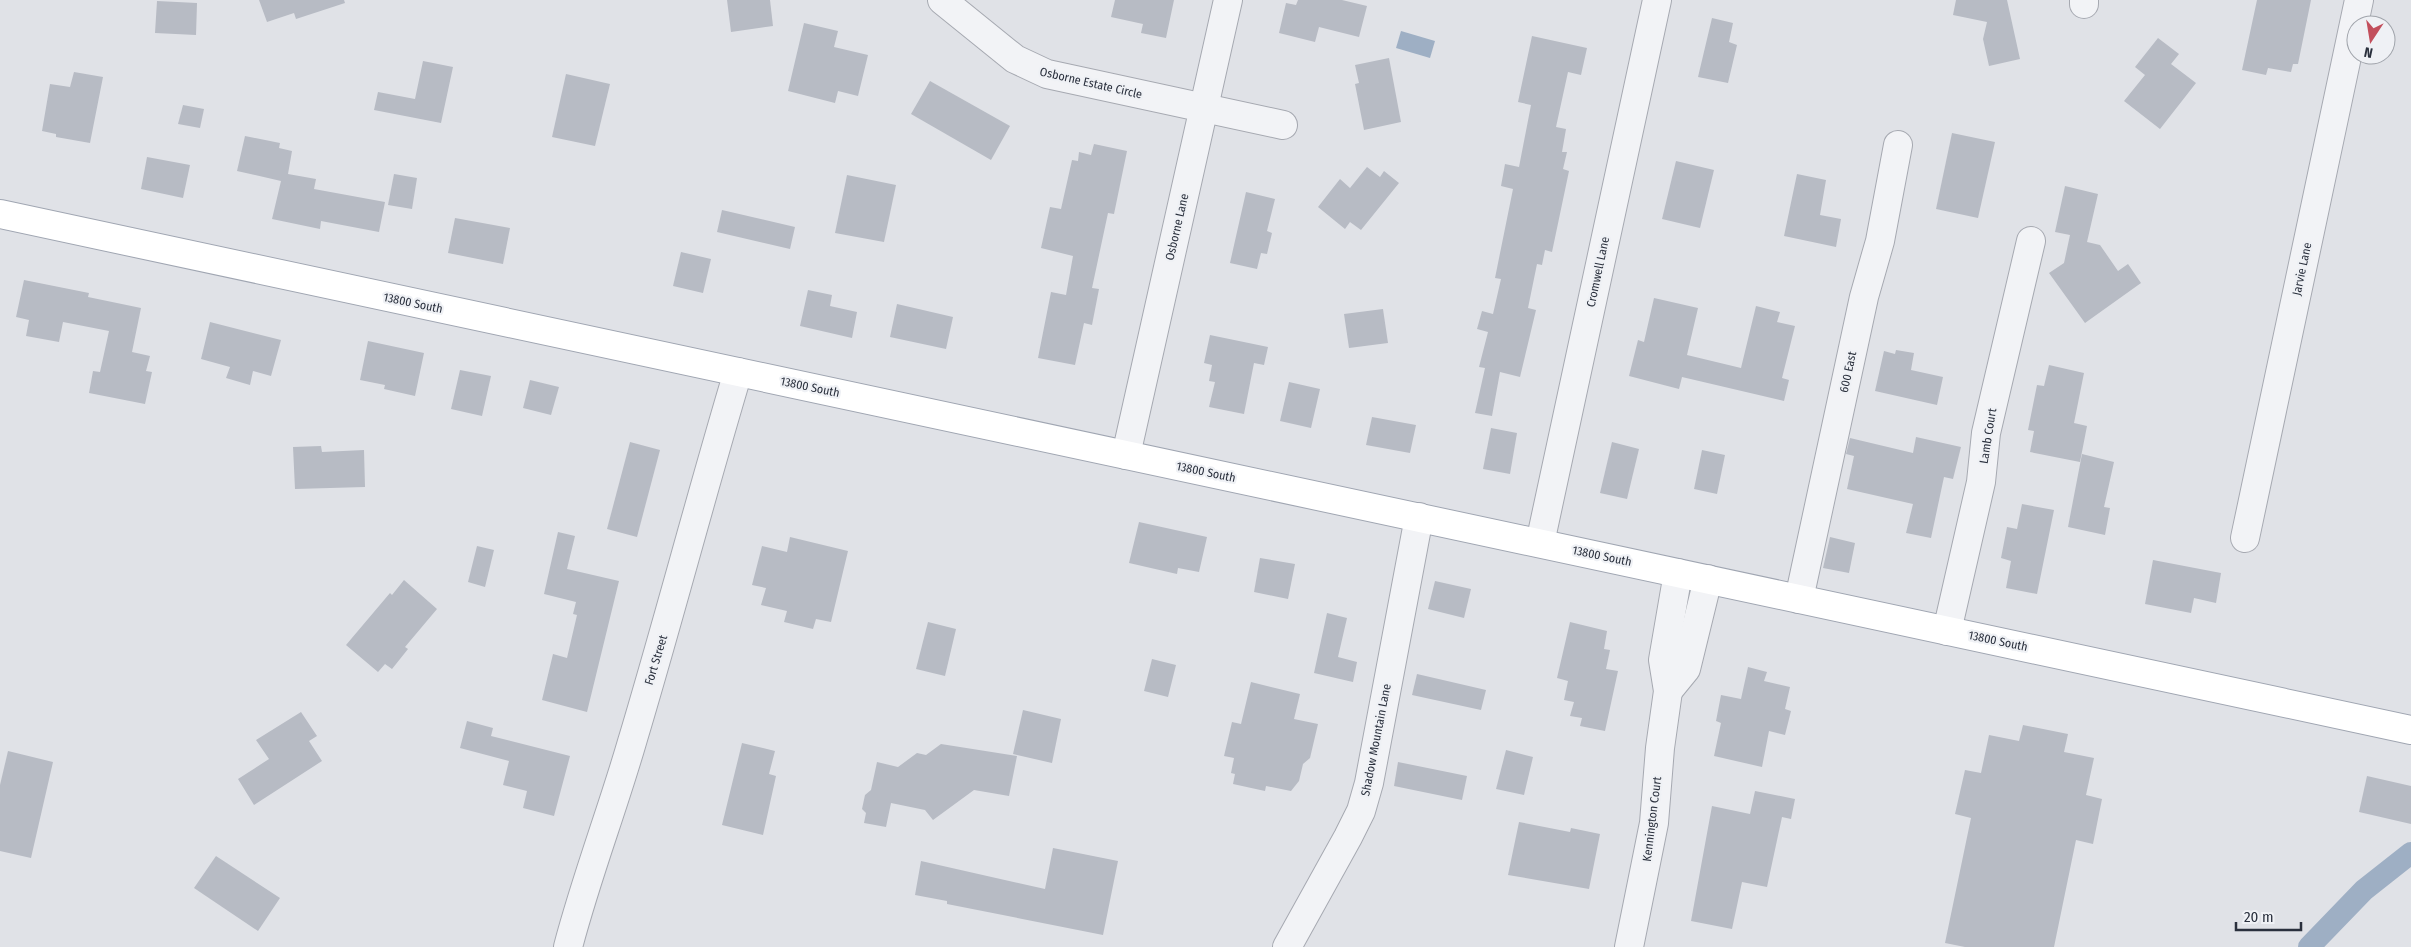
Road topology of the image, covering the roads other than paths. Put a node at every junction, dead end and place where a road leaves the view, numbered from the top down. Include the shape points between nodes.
1 (942, 0) edge
2 (1228, 0) edge
3 (1657, 0) edge
4 (2359, 0) edge
5 (1204, 107) junction
6 (1283, 125) dead end
7 (1898, 145) dead end
8 (0, 214) edge
9 (2031, 241) dead end
10 (738, 372) junction
11 (1126, 455) junction
12 (1419, 517) junction
13 (2245, 538) dead end
14 (1540, 543) junction
15 (1678, 573) junction
16 (1708, 580) junction
17 (1799, 599) junction
18 (1947, 630) junction
19 (1668, 691) junction
20 (2411, 730) edge
21 (568, 947) edge
22 (1287, 947) edge
23 (1629, 947) edge

1 - 5 street, Osborne Estate Circle via 1015,60 1031,68 1063,78
2 - 5 street, Osborne Lane
3 - 14 street, Cromwell Lane
4 - 13 street, Jarvie Lane
5 - 6 street, Osborne Estate Circle
5 - 11 street, Osborne Lane
7 - 17 street, 600 East via 1880,241 1864,297
8 - 10 main road, 13800 South
9 - 18 street, Lamb Court via 1986,433 1981,482
10 - 11 main road, 13800 South
10 - 21 street, Fort Street via 680,580 631,745 582,892
11 - 12 main road, 13800 South
12 - 14 main road, 13800 South
12 - 22 street, Shadow Mountain Lane via 1361,811
14 - 15 main road, 13800 South
15 - 16 main road, 13800 South
15 - 19 street, Kennington Court via 1663,660
16 - 17 main road, 13800 South
16 - 19 street via 1686,669
17 - 18 main road, 13800 South
18 - 20 main road, 13800 South
19 - 23 street, Kennington Court via 1651,841

